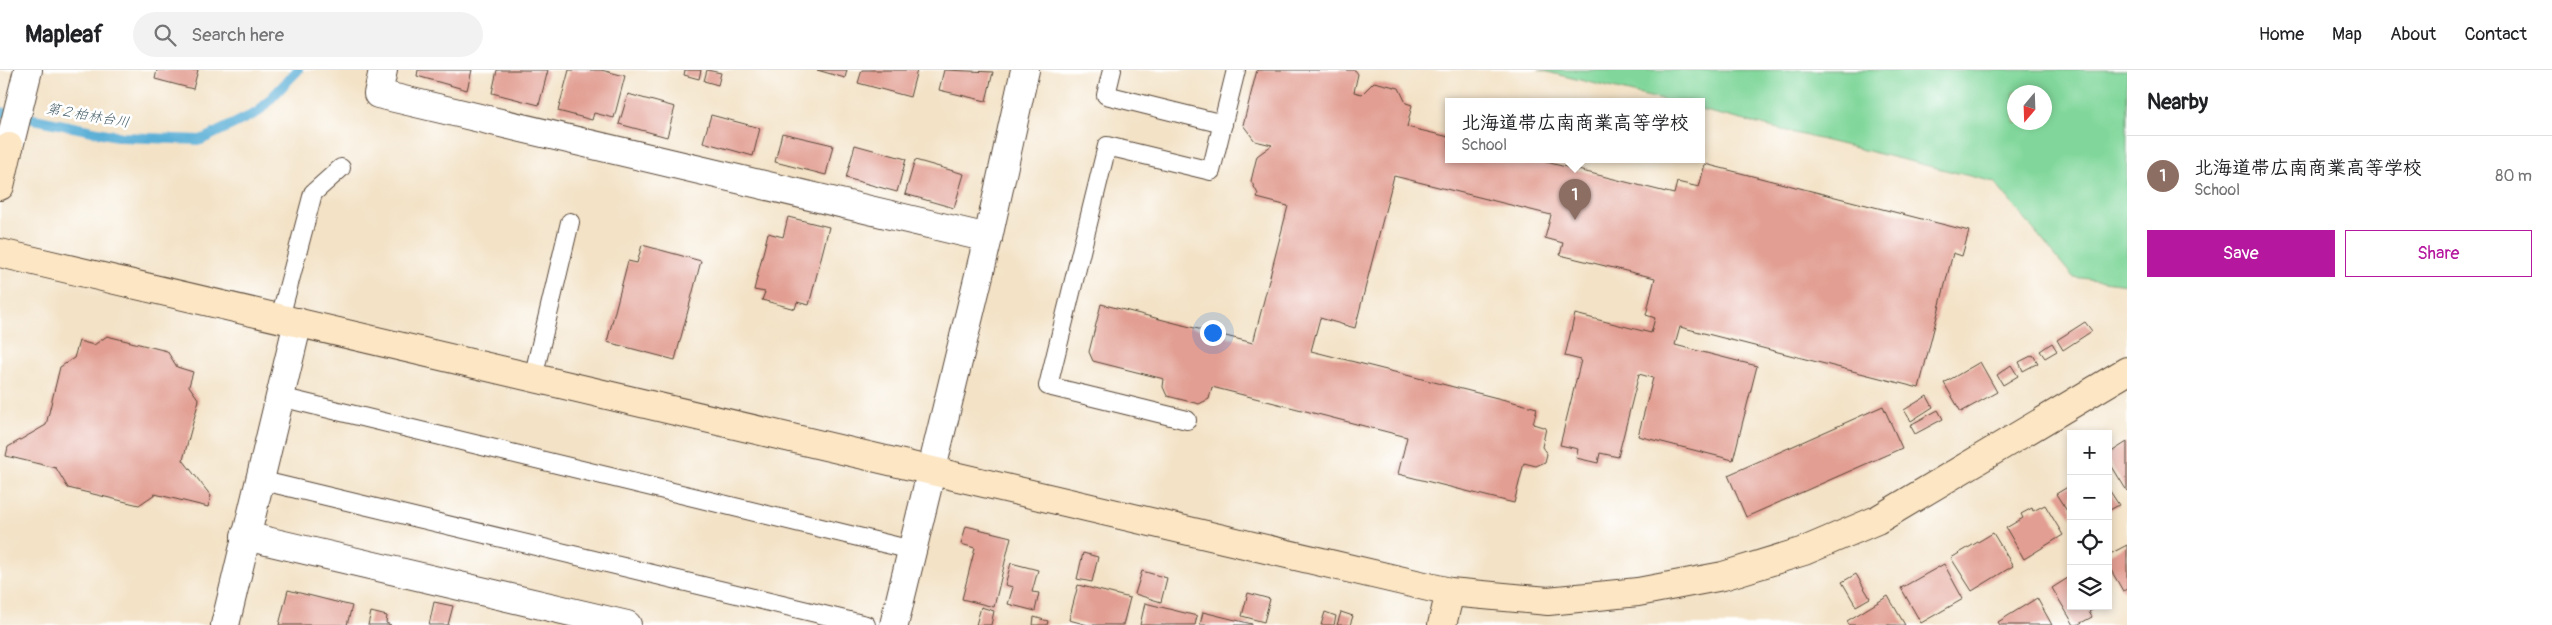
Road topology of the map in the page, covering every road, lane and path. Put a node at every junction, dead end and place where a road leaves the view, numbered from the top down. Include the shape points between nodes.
1 (383, 70) edge
2 (1026, 70) edge
3 (1112, 70) edge
4 (1236, 70) edge
5 (26, 78) edge
6 (1223, 124) junction
7 (341, 168) dead end
8 (0, 186) edge
9 (570, 222) dead end
10 (988, 238) junction
11 (0, 253) edge
12 (289, 320) junction
13 (2127, 371) edge
14 (533, 378) junction
15 (280, 397) junction
16 (1187, 420) dead end
17 (931, 471) junction
18 (259, 480) junction
19 (245, 536) junction
20 (912, 550) junction
21 (1450, 592) junction
22 (225, 625) edge
23 (627, 625) edge
24 (866, 625) edge
25 (894, 625) edge
26 (1442, 625) edge

1 - 10 street via 378,94
2 - 10 street
3 - 6 lane via 1106,95
4 - 6 lane
5 - 8 street
6 - 16 lane via 1211,171 1107,146 1048,386
7 - 12 lane via 313,192
9 - 14 lane
10 - 17 street
11 - 12 street
12 - 14 street
12 - 15 street
13 - 21 street via 1877,520 1804,551 1723,576 1638,592 1548,601
14 - 17 street
15 - 18 street
15 - 20 lane
17 - 20 street
17 - 21 street
18 - 19 street
18 - 24 lane
19 - 22 street
19 - 23 street
20 - 25 street
21 - 26 street

